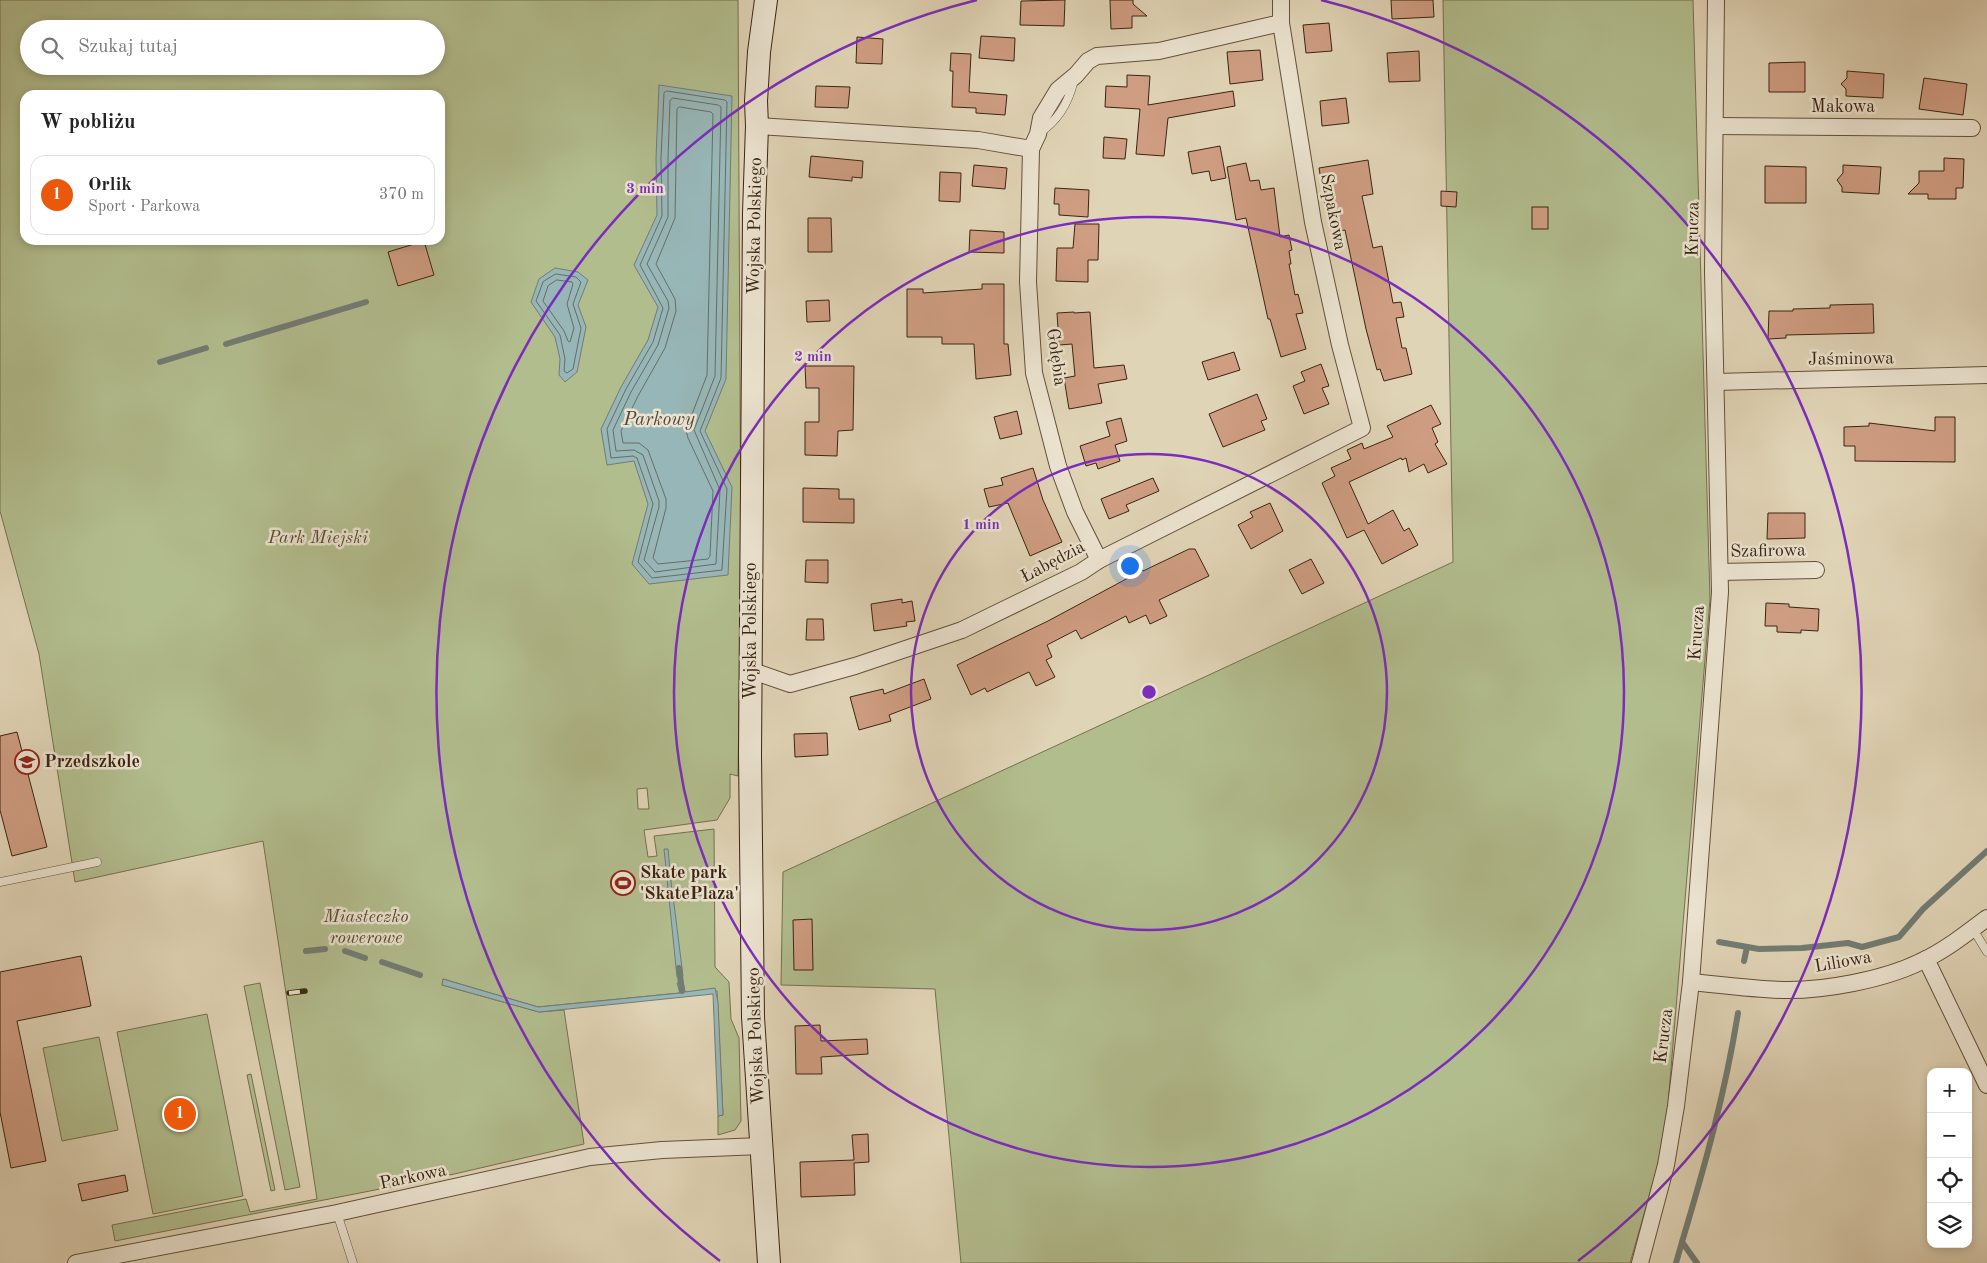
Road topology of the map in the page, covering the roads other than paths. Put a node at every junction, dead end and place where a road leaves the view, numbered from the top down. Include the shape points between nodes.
1 (766, 0) edge
2 (1281, 0) edge
3 (1716, 0) edge
4 (1281, 22) junction
5 (757, 126) junction
6 (1714, 126) junction
7 (1972, 128) dead end
8 (1034, 141) junction
9 (1987, 375) edge
10 (1716, 382) junction
11 (1362, 428) joint
12 (1098, 560) junction
13 (1816, 570) dead end
14 (1720, 572) junction
15 (750, 670) junction
16 (97, 862) dead end
17 (0, 882) edge
18 (1987, 918) edge
19 (1973, 929) junction
20 (1987, 952) edge
21 (1926, 959) junction
22 (1691, 982) junction
23 (1987, 1085) edge
24 (761, 1146) junction
25 (337, 1214) junction
26 (76, 1263) edge
27 (353, 1263) edge
28 (768, 1263) edge
29 (1640, 1263) edge

1 - 5 street, Wojska Polskiego via 758,62
2 - 4 street, Szpakowa
3 - 6 street, Krucza
4 - 8 street, Gołębia via 1159,51 1097,56 1058,90 1040,118
4 - 11 street, Szpakowa via 1313,222
5 - 8 street
5 - 15 street, Wojska Polskiego
6 - 7 street, Makowa
6 - 10 street, Krucza
8 - 12 street, Gołębia via 1028,282 1034,373 1058,466
9 - 10 street, Jaśminowa
10 - 14 street, Krucza
11 - 12 street, Łabędzia
12 - 15 street, Łabędzia via 1081,572 962,630 855,666 790,684
13 - 14 street, Szafirowa
14 - 22 street, Krucza
15 - 24 street, Wojska Polskiego via 753,1017
16 - 17 lane
18 - 19 street, Liliowa
19 - 20 lane
19 - 21 street, Liliowa
21 - 22 street, Liliowa via 1887,974 1834,986 1784,990
21 - 23 street
22 - 29 street, Krucza via 1666,1166
24 - 25 street, Parkowa via 590,1157
24 - 28 street, Wojska Polskiego
25 - 26 street, Parkowa
25 - 27 lane

